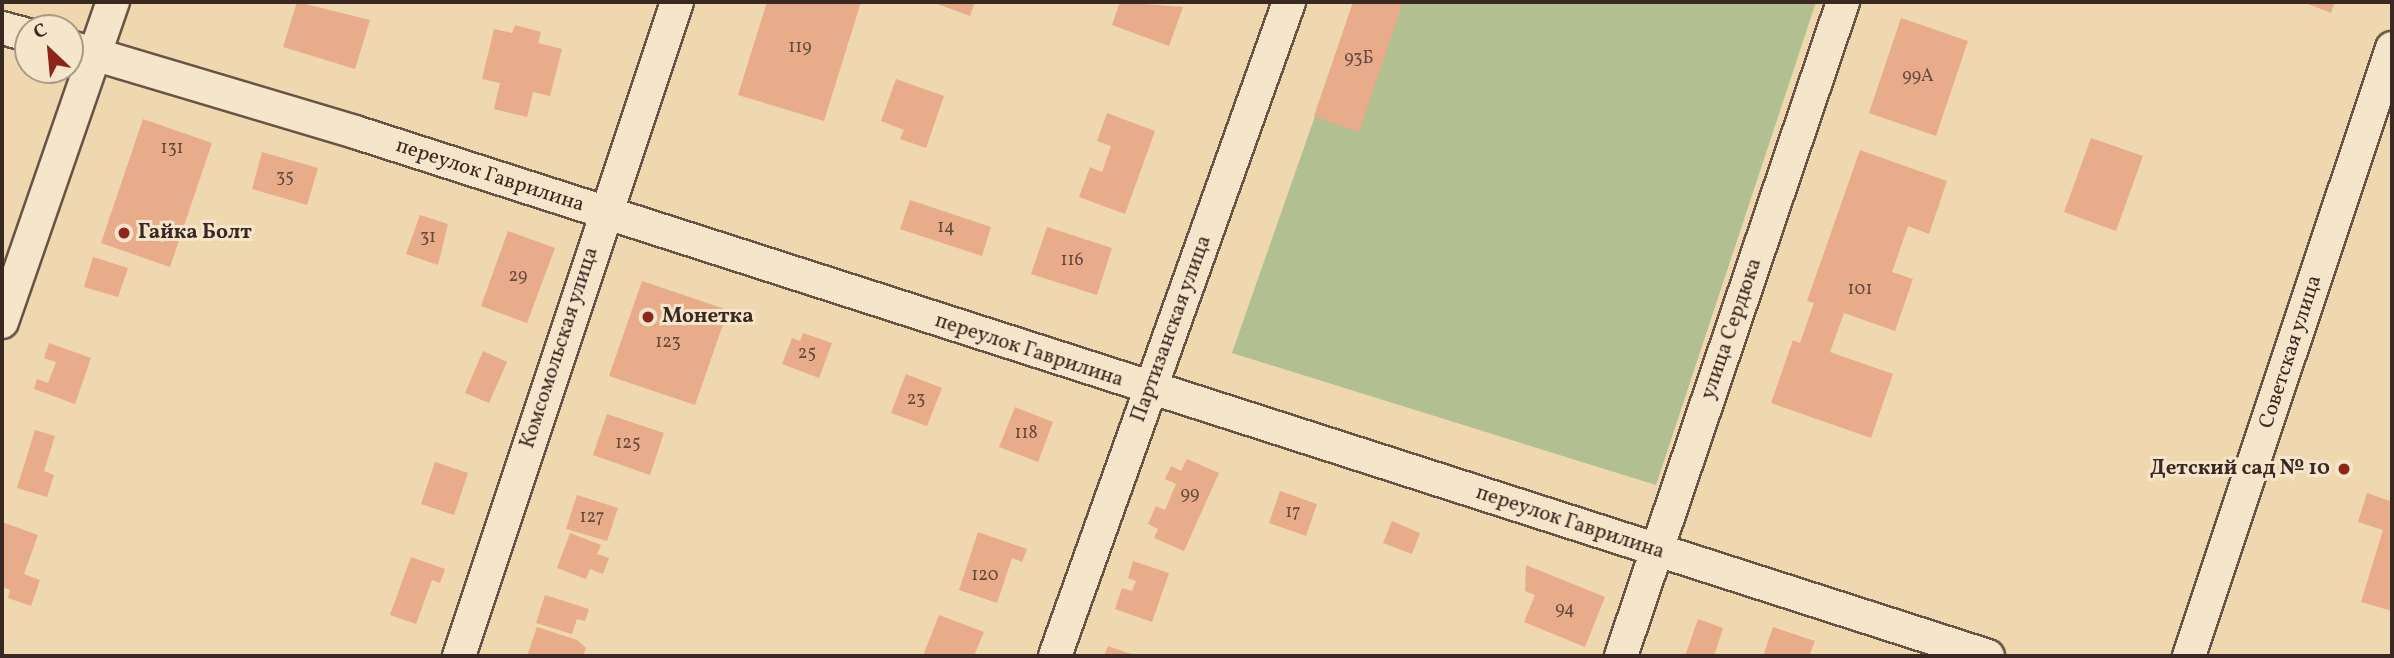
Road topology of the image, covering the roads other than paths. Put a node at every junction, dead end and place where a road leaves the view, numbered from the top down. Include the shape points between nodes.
1 (113, 2) edge
2 (677, 2) edge
3 (1289, 2) edge
4 (1843, 2) edge
5 (84, 48) edge
6 (2392, 48) edge
7 (84, 52) edge
8 (72, 84) edge
9 (604, 214) junction
10 (2, 322) edge
11 (1149, 390) junction
12 (1657, 551) junction
13 (459, 656) edge
14 (1055, 656) edge
15 (1621, 656) edge
16 (1988, 656) edge
17 (2189, 656) edge

1 - 5 street
2 - 9 street, Комсомольская улица
3 - 11 street, Партизанская улица
4 - 12 street, улица Сердюка
6 - 17 street, Советская улица
7 - 9 street, переулок Гаврилина
8 - 10 street
9 - 11 street, переулок Гаврилина
9 - 13 street, Комсомольская улица
11 - 12 street, переулок Гаврилина
11 - 14 street, Партизанская улица
12 - 15 street, улица Сердюка
12 - 16 street, переулок Гаврилина

